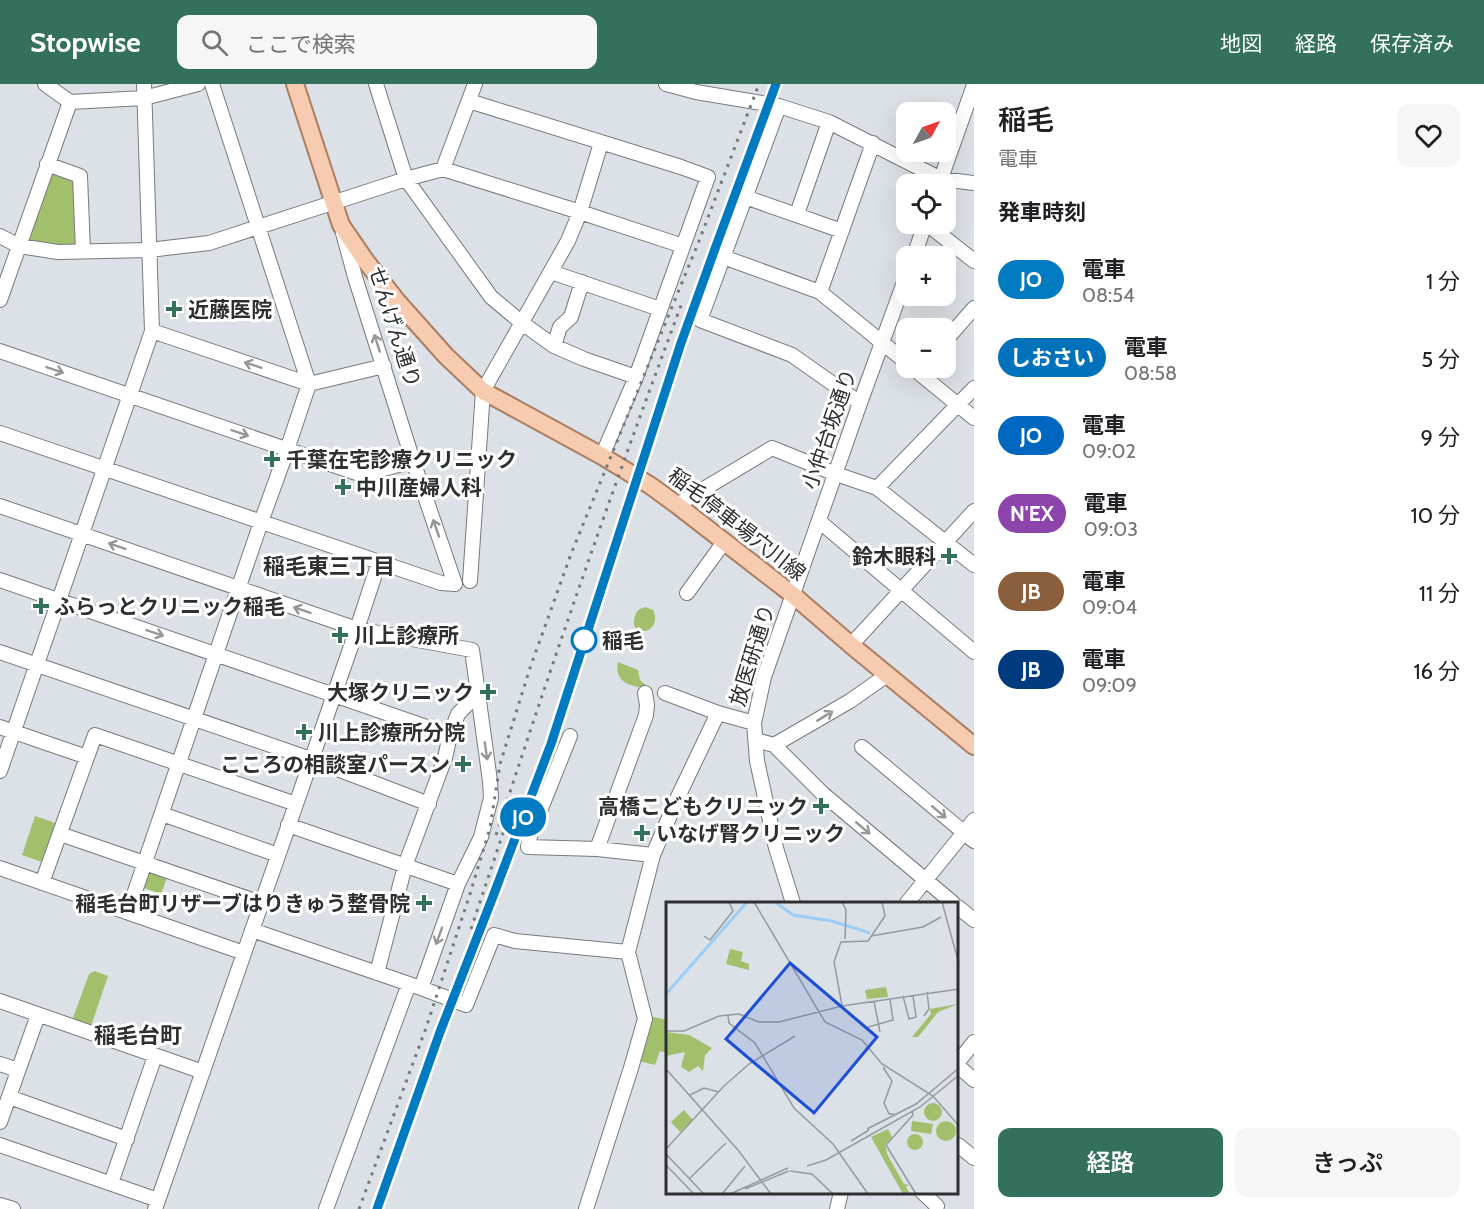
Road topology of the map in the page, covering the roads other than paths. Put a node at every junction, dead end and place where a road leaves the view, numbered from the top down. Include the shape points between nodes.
1 (45, 84) edge
2 (198, 84) edge
3 (212, 84) edge
4 (295, 84) edge
5 (376, 84) edge
6 (475, 84) edge
7 (666, 84) edge
8 (974, 85) edge
9 (144, 91) edge
10 (469, 101) junction
11 (70, 102) junction
12 (779, 106) junction
13 (829, 122) junction
14 (968, 124) edge
15 (601, 143) junction
16 (873, 143) junction
17 (47, 164) junction
18 (443, 169) junction
19 (926, 174) edge
20 (944, 174) edge
21 (406, 179) junction
22 (956, 182) edge
23 (974, 183) edge
24 (746, 197) junction
25 (334, 203) junction
26 (580, 212) junction
27 (797, 214) junction
28 (341, 225) junction
29 (258, 228) junction
30 (842, 231) junction
31 (939, 234) edge
32 (0, 236) edge
33 (19, 246) junction
34 (683, 246) junction
35 (149, 250) junction
36 (83, 251) junction
37 (723, 257) junction
38 (974, 261) edge
39 (551, 272) junction
40 (582, 282) junction
41 (820, 292) junction
42 (0, 300) edge
43 (896, 304) edge
44 (974, 308) edge
45 (660, 309) junction
46 (522, 323) junction
47 (956, 328) edge
48 (152, 332) junction
49 (882, 343) junction
50 (554, 346) junction
51 (0, 351) edge
52 (896, 354) edge
53 (384, 366) junction
54 (636, 377) junction
55 (928, 378) edge
56 (309, 384) junction
57 (974, 388) edge
58 (483, 391) junction
59 (129, 396) junction
60 (860, 403) junction
61 (958, 405) junction
62 (974, 418) edge
63 (0, 433) edge
64 (287, 450) junction
65 (602, 456) junction
66 (413, 461) junction
67 (105, 468) junction
68 (836, 474) junction
69 (877, 488) junction
70 (677, 505) junction
71 (0, 506) edge
72 (974, 511) edge
73 (819, 521) junction
74 (261, 522) junction
75 (82, 534) junction
76 (724, 542) junction
77 (945, 542) junction
78 (379, 562) junction
79 (974, 565) edge
80 (0, 580) edge
81 (470, 581) dead end
82 (239, 588) junction
83 (902, 590) junction
84 (687, 593) dead end
85 (793, 595) junction
86 (59, 600) junction
87 (357, 629) junction
88 (850, 645) junction
89 (974, 651) edge
90 (0, 652) edge
91 (217, 654) junction
92 (37, 665) junction
93 (887, 675) junction
94 (478, 693) junction
95 (645, 693) dead end
96 (665, 693) dead end
97 (333, 694) junction
98 (718, 713) junction
99 (194, 719) junction
100 (754, 723) junction
101 (7, 729) edge
102 (450, 735) junction
103 (570, 736) dead end
104 (756, 740) junction
105 (774, 746) junction
106 (974, 746) edge
107 (862, 747) dead end
108 (87, 757) junction
109 (311, 759) junction
110 (179, 764) junction
111 (0, 771) edge
112 (296, 804) junction
113 (429, 804) junction
114 (162, 814) junction
115 (974, 820) edge
116 (288, 825) junction
117 (60, 834) junction
118 (969, 836) edge
119 (597, 849) junction
120 (278, 855) junction
121 (653, 855) junction
122 (144, 863) junction
123 (405, 866) junction
124 (0, 868) edge
125 (925, 880) junction
126 (42, 883) junction
127 (458, 884) junction
128 (793, 902) edge
129 (908, 902) edge
130 (952, 902) edge
131 (261, 903) junction
132 (959, 909) edge
133 (128, 912) junction
134 (974, 921) edge
135 (252, 930) junction
136 (628, 952) junction
137 (244, 953) junction
138 (377, 973) junction
139 (415, 986) junction
140 (0, 1001) edge
141 (38, 1015) junction
142 (974, 1042) edge
143 (155, 1056) junction
144 (959, 1061) edge
145 (0, 1064) edge
146 (959, 1066) edge
147 (18, 1070) junction
148 (203, 1072) junction
149 (974, 1080) edge
150 (9, 1098) junction
151 (0, 1122) edge
152 (127, 1139) junction
153 (0, 1145) edge
154 (959, 1147) edge
155 (974, 1158) edge
156 (111, 1184) junction
157 (841, 1194) edge
158 (924, 1194) edge
159 (0, 1204) edge
160 (157, 1205) edge
161 (938, 1206) dead end
162 (13, 1209) edge
163 (326, 1209) edge
164 (586, 1209) edge
165 (837, 1209) edge

1 - 11 street
2 - 9 street
3 - 29 street
4 - 25 main road, せんげん通り
5 - 21 street
6 - 10 street
7 - 12 street
8 - 14 street
9 - 11 street
9 - 35 street
10 - 15 street
10 - 18 street
11 - 17 street
12 - 13 street
12 - 24 street
13 - 16 street
13 - 27 street
14 - 20 street
15 - 26 street
15 - 34 street via 708,177
16 - 19 street
16 - 30 street
17 - 33 street
17 - 36 street via 80,176
18 - 21 street
18 - 26 street
21 - 25 street
21 - 46 street via 491,297
22 - 23 street
24 - 27 street
24 - 37 street
25 - 28 main road, せんげん通り
25 - 29 street
26 - 34 street
26 - 39 street
27 - 30 street
53 -> 28 street, せんげん通り
28 - 58 main road, 稲毛停車場穴川線 via 396,300
29 - 35 street via 209,243
29 - 56 street
30 - 41 street
31 - 38 street
32 - 33 street
33 - 36 street
33 - 42 street
34 - 45 street
35 - 36 street
35 - 48 street
37 - 41 street
37 - 60 street via 700,320 792,355
39 - 40 street
39 - 46 street
40 - 45 street
40 - 50 street via 571,317 560,327
41 - 49 street
43 - 49 street, 小仲台坂通り
44 - 47 street
45 - 54 street
46 - 50 street
46 - 58 street
56 -> 48 street
48 - 59 street
49 - 52 street
49 - 60 street, 小仲台坂通り
50 - 54 street
51 -> 59 street
53 - 56 street
53 - 66 street, せんげん通り
54 - 65 street
55 - 61 street
56 - 64 street
57 - 61 street
58 - 65 main road, 稲毛停車場穴川線
58 - 81 street
59 -> 64 street
59 - 67 street
60 - 68 street, 小仲台坂通り
61 - 62 street
61 - 69 street
63 - 67 street
64 - 66 street via 356,474
64 - 74 street
65 - 70 main road, 稲毛停車場穴川線
78 -> 66 street, せんげん通り via 455,584
67 - 74 street
67 - 75 street
68 - 69 street
68 - 70 street via 772,448
68 - 73 street, 小仲台坂通り
69 - 77 street
70 - 76 main road, 稲毛停車場穴川線
71 - 75 street
72 - 77 street
73 - 83 street
73 - 85 street, 小仲台坂通り
74 - 78 street
74 - 82 street
82 -> 75 street
75 - 86 street
76 - 84 street
76 - 85 main road, 稲毛停車場穴川線
77 - 79 street
77 - 83 street
78 - 87 street
80 - 86 street
87 -> 82 street
82 - 91 street
83 - 88 street
83 - 89 street
85 - 88 main road, 稲毛停車場穴川線
85 - 100 street, 放医研通り via 764,677
86 -> 91 street
86 - 92 street
87 - 94 street via 472,650
87 - 97 street
88 - 93 main road, 稲毛停車場穴川線
90 - 92 street
91 - 97 street
91 - 99 street
92 - 99 street
92 - 101 street
105 -> 93 street
93 - 106 main road, 稲毛停車場穴川線
94 - 102 street via 458,714
94 -> 127 street via 491,798 481,837
95 - 119 street via 646,715
96 - 98 street
97 - 102 street
97 - 109 street
98 - 100 street
98 - 121 street
99 - 109 street
99 - 110 street
100 - 104 street, 放医研通り
101 - 108 street
101 - 111 street
102 - 113 street
103 - 119 street via 528,847
104 - 105 street
104 - 128 street, 放医研通り via 774,837
105 -> 125 street via 822,793
107 -> 118 street
108 - 110 street via 95,735
108 - 117 street
109 - 112 street
109 - 113 street
110 - 112 street
110 - 114 street
112 - 116 street
113 - 123 street
114 - 120 street
114 - 122 street
115 - 118 street
116 - 120 street
116 - 123 street
117 - 122 street
117 - 126 street
118 - 125 street
119 - 121 street
120 - 131 street
121 - 136 street
122 - 131 street
122 - 133 street
123 - 127 street
123 - 138 street
124 - 126 street
125 - 129 street
125 - 130 street
126 - 133 street
127 -> 139 street
131 - 135 street
132 - 134 street
133 - 137 street
135 - 137 street
135 - 138 street
136 - 139 street via 515,941 494,935 466,1005
136 - 164 street via 645,1019
137 - 148 street
138 - 139 street
139 - 163 street
140 - 141 street
141 - 143 street
141 - 147 street
142 - 144 street
143 - 148 street
143 - 152 street
145 - 147 street
146 - 149 street
147 - 150 street
148 - 160 street
150 - 151 street
150 - 152 street
152 - 156 street
153 - 156 street
154 - 155 street
156 - 160 street
157 - 165 street
158 - 161 street
159 - 162 street

